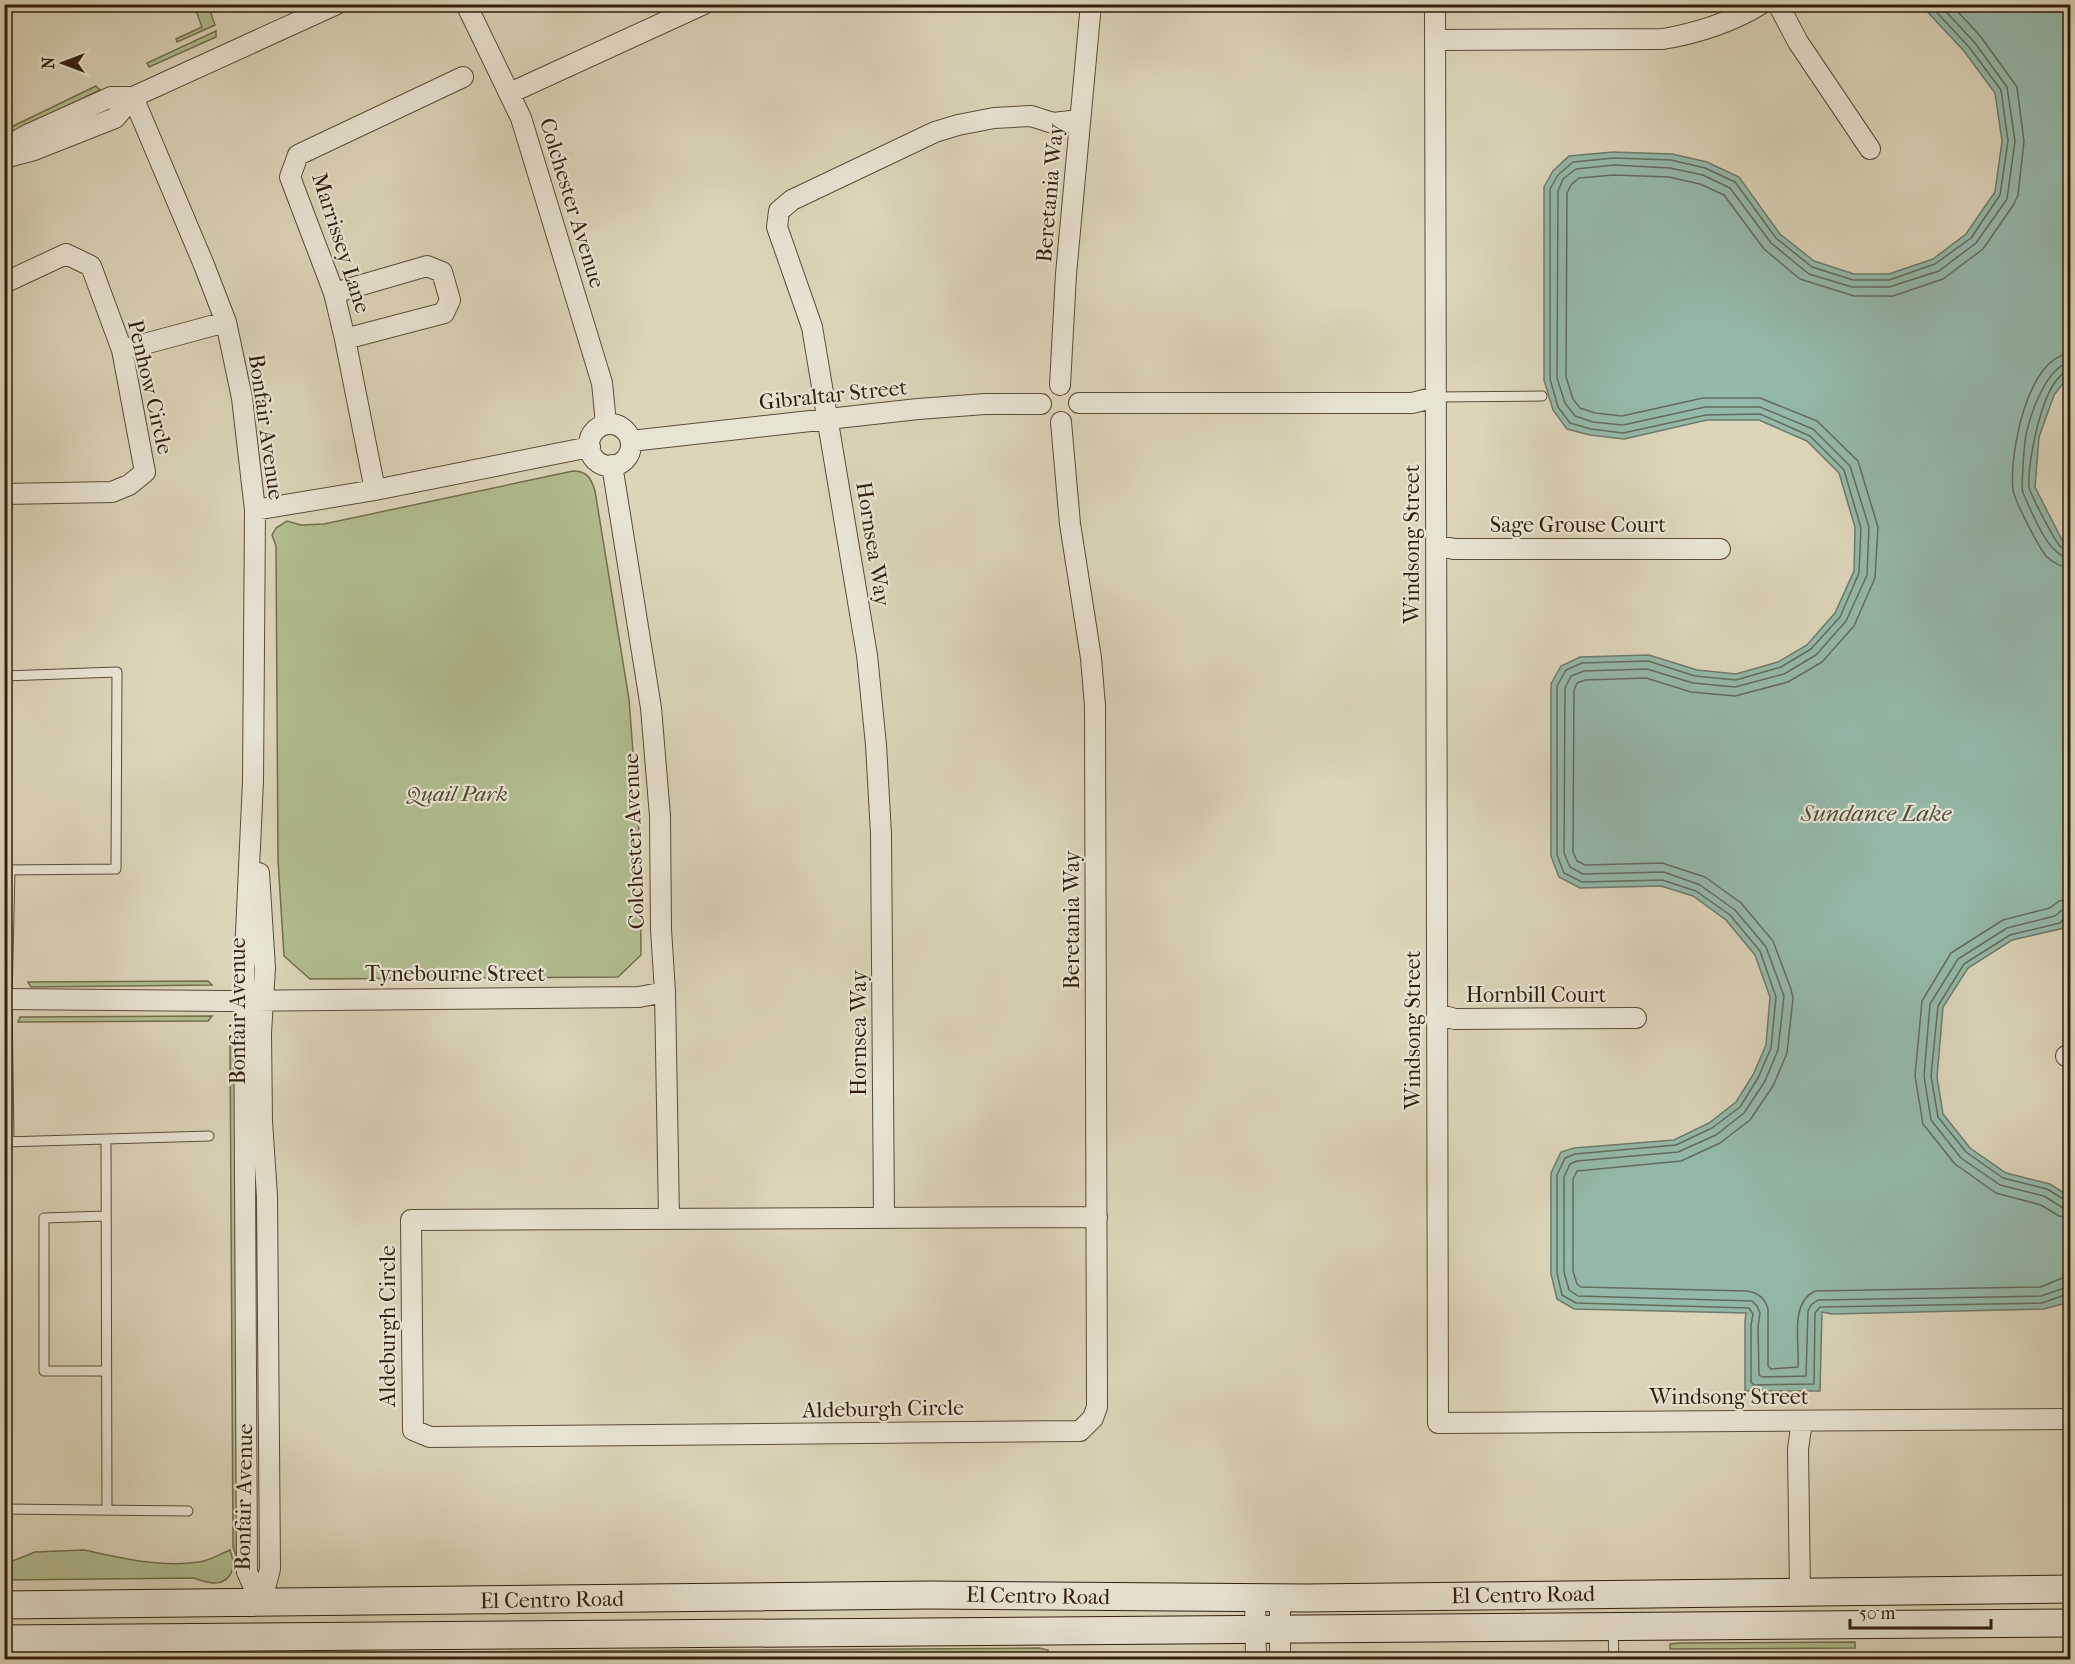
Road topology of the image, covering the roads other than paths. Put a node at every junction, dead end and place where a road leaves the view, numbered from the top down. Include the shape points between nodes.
1 (337, 4) edge
2 (466, 4) edge
3 (704, 4) edge
4 (1091, 4) edge
5 (1436, 4) edge
6 (1761, 4) edge
7 (1778, 4) edge
8 (1436, 40) junction
9 (463, 77) dead end
10 (510, 93) junction
11 (133, 98) junction
12 (1080, 120) junction
13 (4, 148) edge
14 (1870, 148) dead end
15 (4, 158) edge
16 (4, 283) edge
17 (334, 293) junction
18 (226, 322) junction
19 (345, 339) junction
20 (122, 350) junction
21 (1060, 385) junction
22 (1542, 396) dead end
23 (1436, 398) junction
24 (1078, 403) junction
25 (1041, 404) junction
26 (828, 419) junction
27 (1061, 422) junction
28 (606, 424) junction
29 (631, 441) junction
30 (590, 447) junction
31 (612, 465) junction
32 (375, 490) junction
33 (4, 494) edge
34 (255, 510) junction
35 (1436, 545) junction
36 (1720, 549) dead end
37 (4, 676) edge
38 (7, 870) edge
39 (665, 992) junction
40 (6, 999) edge
41 (254, 1001) junction
42 (1437, 1014) junction
43 (1635, 1018) dead end
44 (209, 1136) dead end
45 (106, 1140) junction
46 (7, 1141) edge
47 (106, 1216) junction
48 (1097, 1216) junction
49 (884, 1217) junction
50 (669, 1218) junction
51 (106, 1371) junction
52 (1094, 1418) joint
53 (2070, 1419) edge
54 (1802, 1421) junction
55 (4, 1509) edge
56 (107, 1510) junction
57 (188, 1511) dead end
58 (2070, 1589) edge
59 (1800, 1593) junction
60 (1268, 1598) junction
61 (261, 1604) junction
62 (4, 1605) edge
63 (2070, 1623) edge
64 (1613, 1628) junction
65 (1268, 1632) junction
66 (4, 1639) edge
67 (1256, 1659) edge
68 (1280, 1659) edge
69 (1614, 1659) edge

1 - 11 street
2 - 10 street, Colchester Avenue
3 - 10 street
4 - 12 street, Beretania Way
5 - 8 street, Windsong Street
6 - 8 street via 1718,26 1663,39
7 - 14 street via 1798,42
8 - 23 street, Windsong Street
9 - 17 street, Marrissey Lane via 298,155 290,177
10 - 28 street, Colchester Avenue via 602,383
11 - 13 street via 111,97
11 - 15 street via 115,118
11 - 18 street, Bonfair Avenue
12 - 21 street, Beretania Way
12 - 26 street, Hornsea Way via 1053,123 1031,116 994,117 958,125 935,132 802,195 779,211 777,227 812,327
16 - 20 street, Penhow Circle via 66,254 91,266
17 - 19 street, Marrissey Lane
17 - 19 street via 428,266 442,272 450,300 444,314
18 - 20 street
18 - 34 street, Bonfair Avenue via 242,398
19 - 32 street, Marrissey Lane
20 - 33 street, Penhow Circle via 145,472 112,492
21 - 24 street via 1072,389
21 - 25 street via 1049,389
22 - 23 lane
23 - 24 street via 1412,403
23 - 35 street, Windsong Street
24 - 27 street via 1077,413
25 - 26 street, Gibraltar Street via 985,404
25 - 27 street via 1050,419
26 - 29 street, Gibraltar Street
26 - 49 street, Hornsea Way via 867,655 876,745 881,834
27 - 48 street, Beretania Way via 1070,524 1095,706
28 - 29 street via 625,429
28 - 30 street via 594,431
29 - 31 street via 629,455
30 - 31 street via 599,462
30 - 32 street
31 - 39 street, Colchester Avenue via 651,708 660,816
32 - 34 street
34 - 41 street, Bonfair Avenue
35 - 36 street, Sage Grouse Court via 1454,549
35 - 42 street, Windsong Street
37 - 38 lane via 117,672 116,869
38 - 40 lane
39 - 41 street, Tynebourne Street via 639,997
39 - 50 street, Colchester Avenue
40 - 41 street, Tynebourne Street
40 - 46 lane
41 - 61 street, Bonfair Avenue via 261,1033 267,1196 270,1569
42 - 43 street, Hornbill Court via 1455,1019
42 - 54 street, Windsong Street via 1438,1423
44 - 45 lane
45 - 46 lane
45 - 47 lane
47 - 51 lane
47 - 51 lane via 44,1218 44,1371
48 - 49 street, Aldeburgh Circle
48 - 52 street, Beretania Way
49 - 50 street, Aldeburgh Circle
50 - 52 street, Aldeburgh Circle via 411,1220 413,1430 430,1437 1080,1431
51 - 56 lane
53 - 54 street, Windsong Street
54 - 59 street via 1798,1449
55 - 56 lane
56 - 57 lane
58 - 59 main road, El Centro Road
59 - 60 main road, El Centro Road
60 - 61 main road, El Centro Road via 930,1595
60 - 65 street
61 - 62 main road, El Centro Road
63 - 64 main road, El Centro Road
64 - 65 main road, El Centro Road
64 - 69 lane
65 - 66 main road, El Centro Road
65 - 67 street
65 - 68 street

